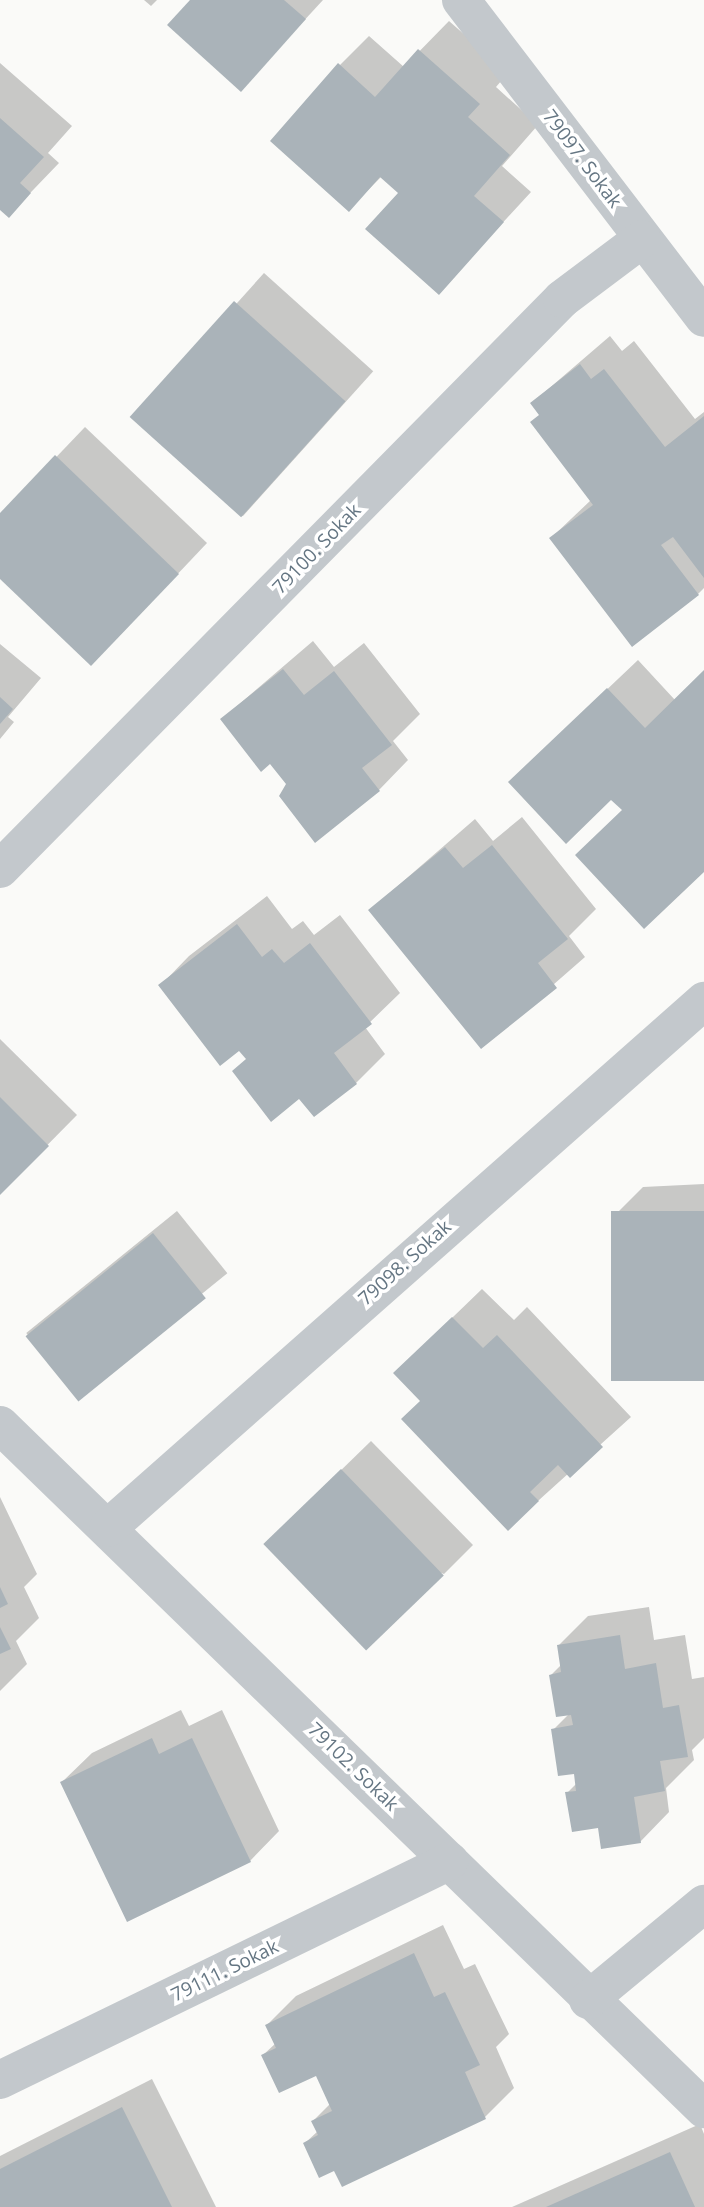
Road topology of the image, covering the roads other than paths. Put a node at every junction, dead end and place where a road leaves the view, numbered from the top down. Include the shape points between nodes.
1 (461, 0) edge
2 (642, 239) junction
3 (704, 317) edge
4 (0, 869) edge
5 (704, 1001) edge
6 (0, 1425) edge
7 (108, 1528) junction
8 (450, 1861) junction
9 (704, 1904) edge
10 (588, 2000) junction
11 (0, 2080) edge
12 (704, 2109) edge

1 - 2 street, 79097. Sokak
2 - 3 street, 79097. Sokak
2 - 4 street, 79100. Sokak via 562,299
5 - 7 street, 79098. Sokak
6 - 7 street, 79102. Sokak
7 - 8 street, 79102. Sokak
8 - 10 street, 79102. Sokak
8 - 11 street, 79111. Sokak
9 - 10 street
10 - 12 street, 79102. Sokak

